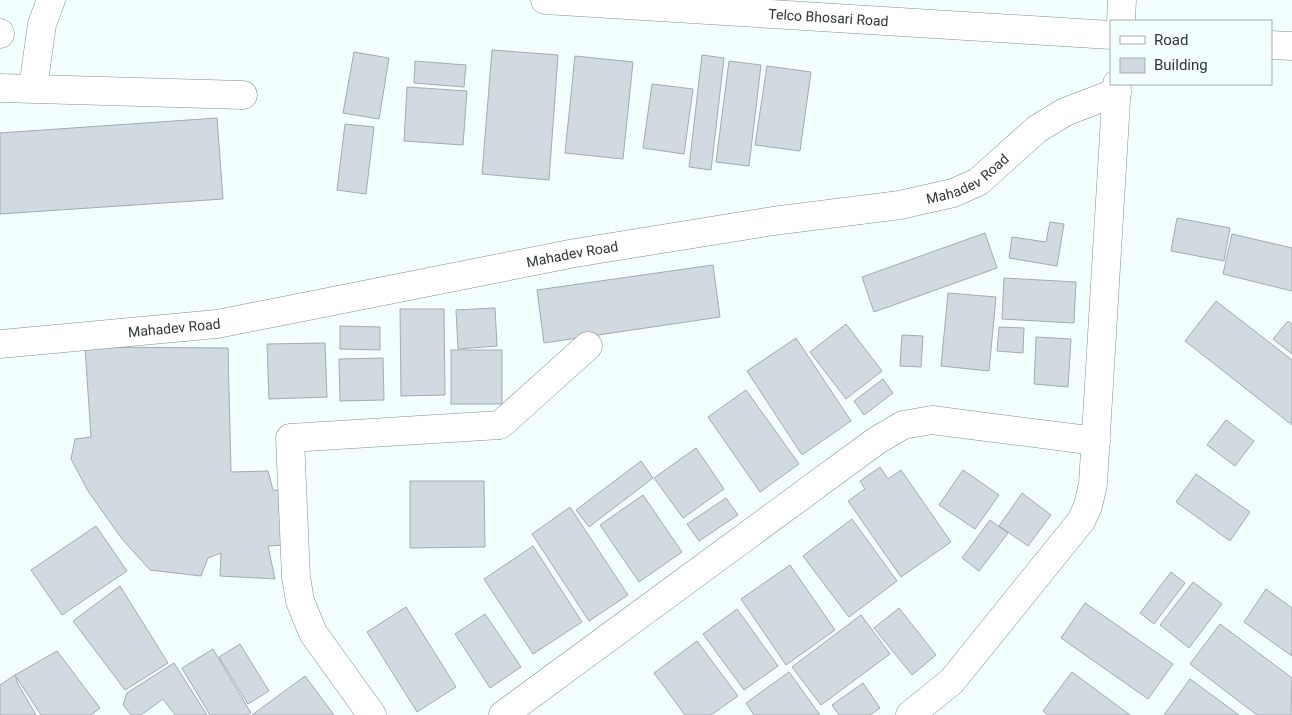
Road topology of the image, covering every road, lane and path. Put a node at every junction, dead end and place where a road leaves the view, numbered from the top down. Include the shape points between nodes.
1 (51, 0) edge
2 (545, 0) edge
3 (1122, 0) edge
4 (602, 2) edge
5 (1121, 20) edge
6 (1110, 35) edge
7 (1272, 45) edge
8 (1292, 46) edge
9 (0, 88) edge
10 (33, 88) junction
11 (1117, 88) edge
12 (243, 95) dead end
13 (0, 344) edge
14 (588, 346) dead end
15 (1096, 441) junction
16 (372, 715) edge
17 (503, 715) edge
18 (910, 715) edge

1 - 10 lane via 42,24
2 - 4 lane, Telco Bhosari Road
3 - 5 lane
4 - 6 lane, Telco Bhosari Road
7 - 8 lane
9 - 10 lane
10 - 12 lane
11 - 13 lane, Mahadev Road via 1037,129 978,182 953,193 900,205 773,221 575,253 217,324
11 - 15 lane
14 - 16 lane via 500,425 290,438 296,577 300,601 313,633
15 - 17 lane via 932,420 903,425
15 - 18 lane via 1093,484 1081,521 952,681

